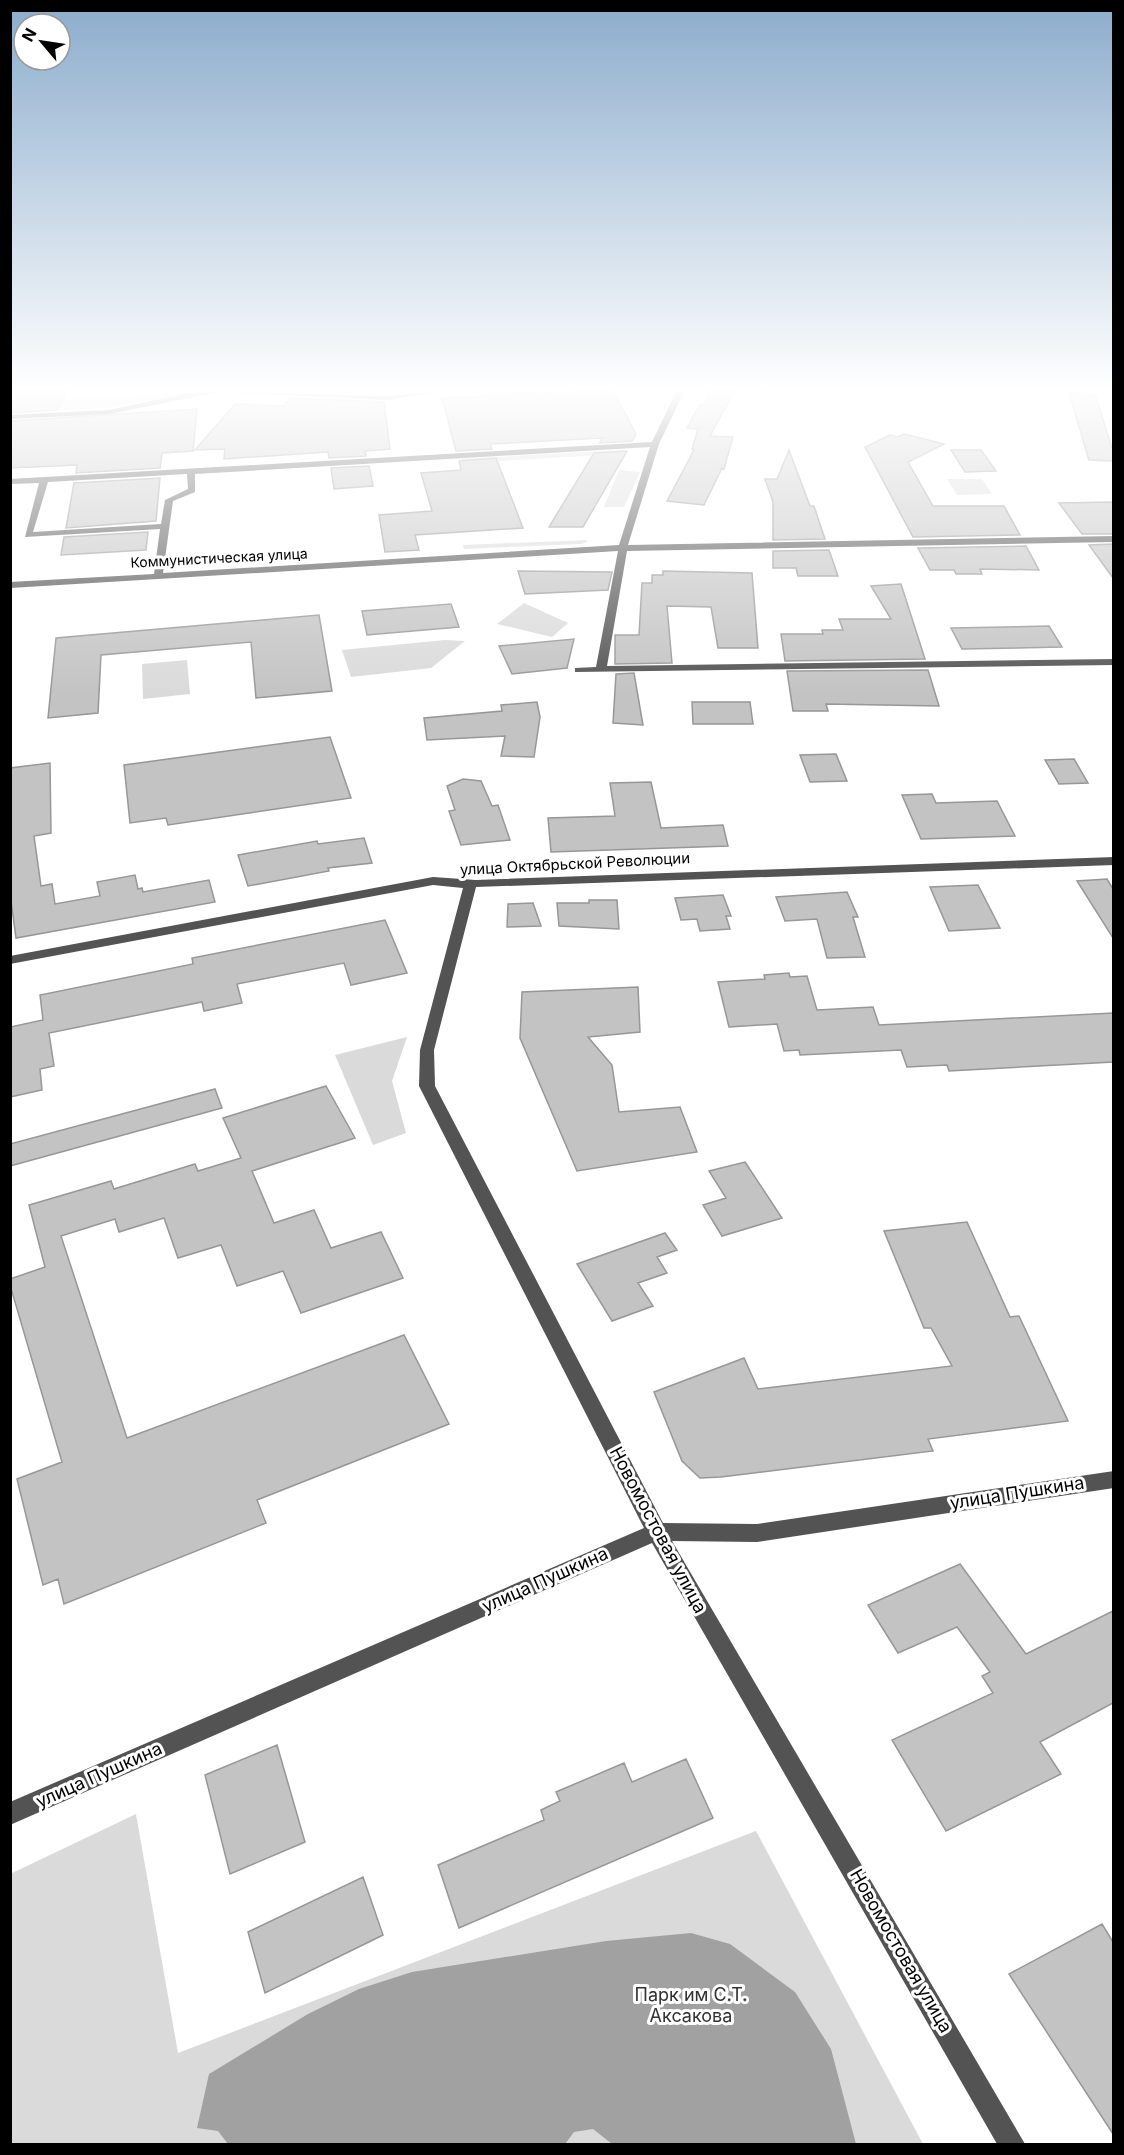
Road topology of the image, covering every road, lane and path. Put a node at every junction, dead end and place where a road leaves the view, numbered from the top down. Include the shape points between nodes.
1 (40, 493) edge
2 (186, 493) edge
3 (640, 493) edge
4 (165, 526) junction
5 (1113, 539) edge
6 (623, 548) junction
7 (158, 576) junction
8 (10, 585) edge
9 (1113, 662) edge
10 (579, 670) dead end
11 (601, 670) junction
12 (1113, 861) edge
13 (471, 882) junction
14 (10, 960) edge
15 (10, 970) edge
16 (1113, 1479) edge
17 (656, 1532) junction
18 (10, 1814) edge
19 (1012, 2145) edge

1 - 4 street via 28,535
2 - 4 street via 169,500
3 - 6 street
4 - 7 street
5 - 6 street, Коммунистическая улица
6 - 7 street, Коммунистическая улица
6 - 11 street
7 - 8 street, Коммунистическая улица
9 - 11 street
10 - 11 street
12 - 13 street, улица Октябрьской Революции
13 - 14 street via 433,881
13 - 15 street, улица Октябрьской Революции
13 - 17 street, Новомостовая улица via 430,1039 428,1086
16 - 17 street, улица Пушкина via 757,1533
17 - 18 street, улица Пушкина
17 - 19 street, Новомостовая улица

